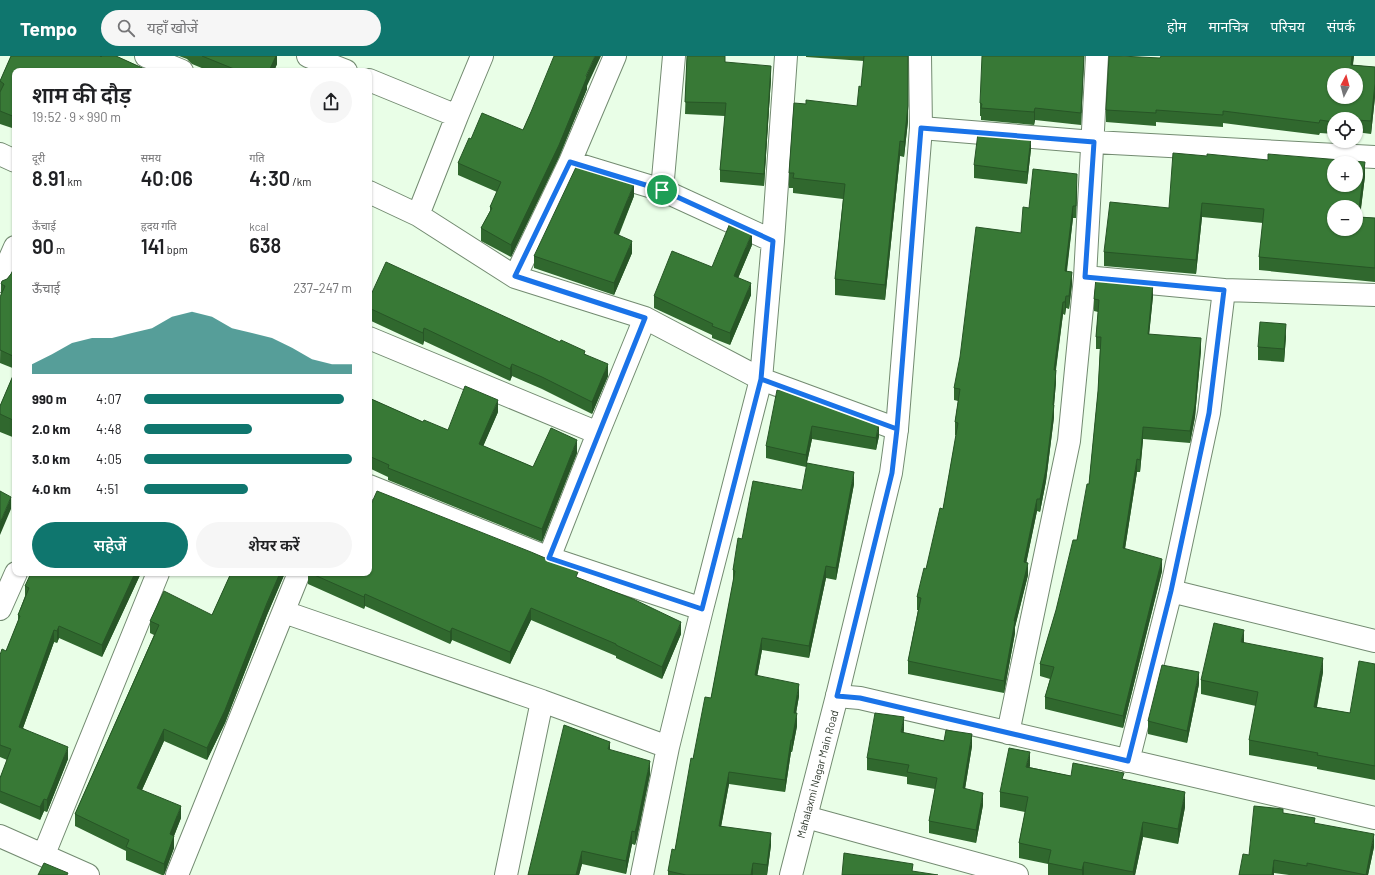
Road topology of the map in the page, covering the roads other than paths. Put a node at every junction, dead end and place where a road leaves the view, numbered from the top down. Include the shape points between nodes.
1 (146, 56) edge
2 (308, 56) edge
3 (482, 56) edge
4 (614, 56) edge
5 (674, 56) edge
6 (786, 56) edge
7 (920, 56) edge
8 (1098, 56) edge
9 (175, 68) edge
10 (338, 68) edge
11 (372, 81) edge
12 (457, 116) junction
13 (921, 128) junction
14 (1094, 142) junction
15 (0, 154) edge
16 (1375, 157) edge
17 (12, 160) edge
18 (570, 162) junction
19 (662, 190) junction
20 (372, 193) edge
21 (418, 215) junction
22 (773, 241) junction
23 (12, 254) edge
24 (515, 276) junction
25 (1085, 277) junction
26 (0, 281) edge
27 (1224, 290) junction
28 (1375, 295) edge
29 (645, 318) junction
30 (372, 339) edge
31 (761, 379) junction
32 (897, 429) junction
33 (598, 433) junction
34 (372, 487) edge
35 (549, 558) junction
36 (15, 576) edge
37 (157, 576) edge
38 (298, 576) edge
39 (1171, 591) junction
40 (0, 609) edge
41 (702, 609) junction
42 (284, 612) junction
43 (1375, 641) edge
44 (837, 696) junction
45 (542, 701) junction
46 (1008, 733) junction
47 (668, 747) junction
48 (1128, 761) junction
49 (806, 817) junction
50 (1375, 818) edge
51 (0, 836) edge
52 (44, 854) junction
53 (88, 875) edge
54 (177, 875) edge
55 (506, 875) edge
56 (642, 875) edge
57 (790, 875) edge
58 (1017, 875) edge

1 - 9 street
2 - 10 street
3 - 12 street
4 - 18 street
5 - 19 street
6 - 22 street
7 - 13 street, Mahalaxmi Nagar Main Road
8 - 14 street
11 - 12 street
12 - 21 street
13 - 14 street
13 - 32 street, Mahalaxmi Nagar Main Road
14 - 16 street
14 - 25 street
15 - 17 street
18 - 19 street
18 - 24 street
19 - 22 street
20 - 21 street
21 - 24 street
22 - 31 street
23 - 26 street
24 - 29 street
25 - 27 street
25 - 46 street via 1069,441
27 - 28 street
27 - 39 street via 1209,413
29 - 31 street
29 - 33 street
30 - 33 street
31 - 32 street
31 - 41 street
32 - 44 street, Mahalaxmi Nagar Main Road via 892,473
33 - 35 street
34 - 35 street
35 - 41 street
36 - 40 street
37 - 52 street
38 - 42 street
39 - 43 street
39 - 48 street
41 - 47 street
42 - 45 street
42 - 54 street
44 - 46 street via 860,698
44 - 49 street, Mahalaxmi Nagar Main Road
45 - 47 street
45 - 55 street
46 - 48 street
47 - 56 street
48 - 50 street
49 - 57 street, Mahalaxmi Nagar Main Road
49 - 58 street
51 - 52 street
52 - 53 street

